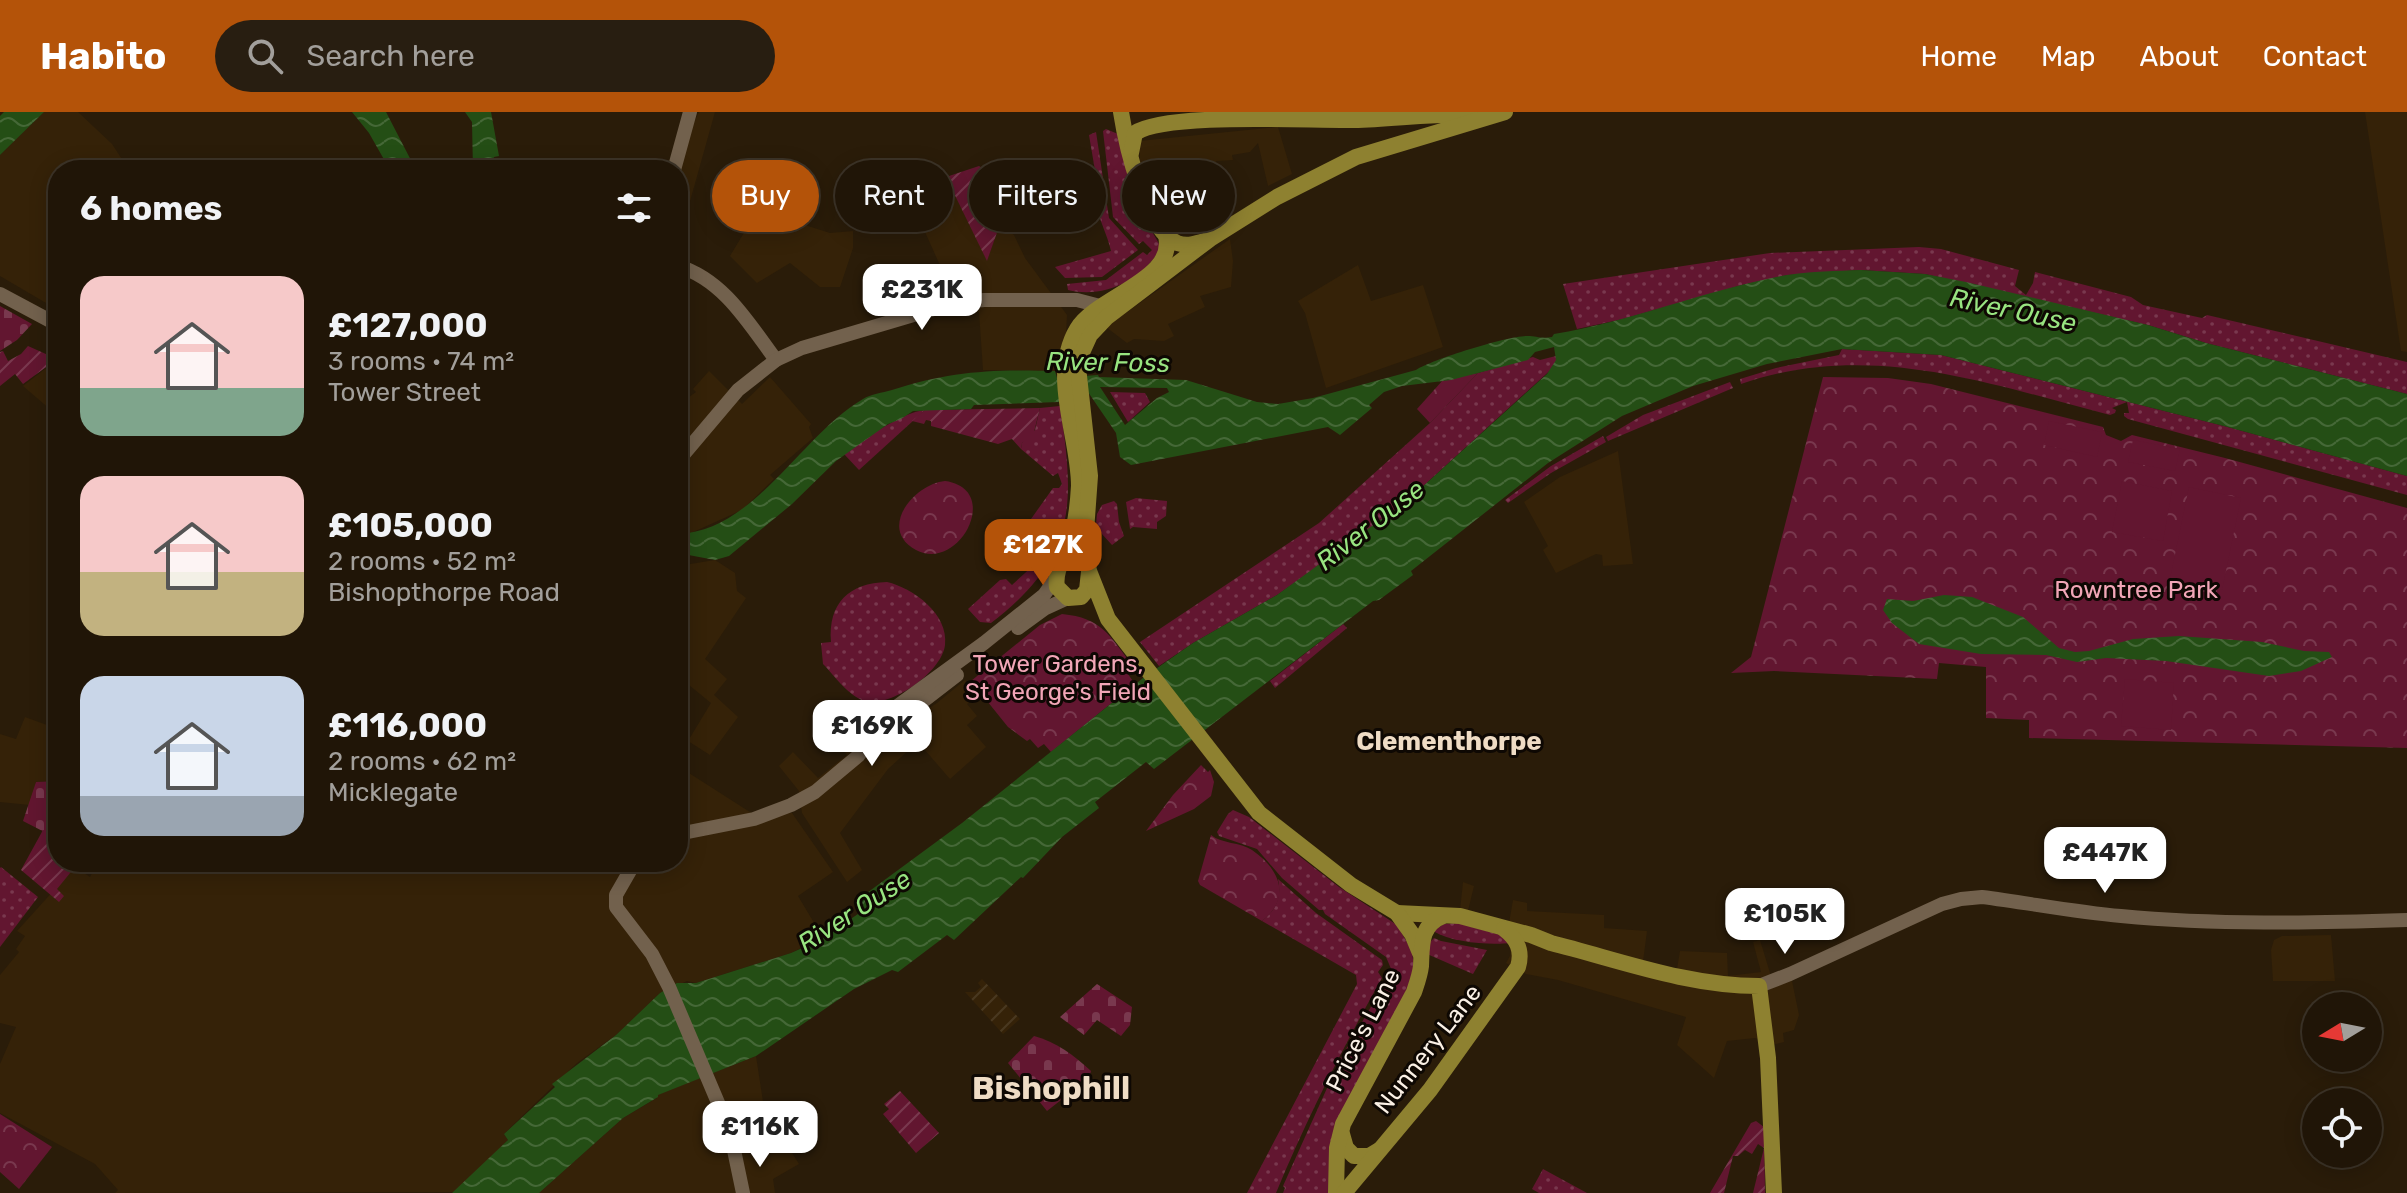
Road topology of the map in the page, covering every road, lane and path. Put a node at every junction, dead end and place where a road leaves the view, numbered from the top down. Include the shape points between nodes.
1 (690, 112) edge
2 (1121, 112) edge
3 (1130, 112) edge
4 (1498, 114) edge
5 (1384, 119) junction
6 (1153, 123) junction
7 (1389, 146) junction
8 (1131, 153) junction
9 (677, 160) edge
10 (1133, 160) edge
11 (1165, 232) joint
12 (1210, 239) junction
13 (688, 269) edge
14 (0, 294) edge
15 (1067, 302) junction
16 (1100, 306) junction
17 (48, 320) edge
18 (1080, 326) junction
19 (776, 360) junction
20 (1073, 385) junction
21 (688, 449) edge
22 (1059, 570) junction
23 (1089, 571) junction
24 (1070, 598) junction
25 (1113, 625) junction
26 (879, 730) junction
27 (688, 832) edge
28 (629, 872) edge
29 (1397, 913) junction
30 (1445, 916) junction
31 (2407, 920) edge
32 (1504, 929) junction
33 (1551, 943) junction
34 (1420, 953) junction
35 (1518, 967) junction
36 (1759, 986) junction
37 (1341, 1129) junction
38 (1380, 1149) junction
39 (743, 1193) edge
40 (1336, 1193) edge
41 (1344, 1193) edge
42 (1774, 1193) edge

1 - 9 street
2 - 8 main road
3 - 6 main road
4 - 5 main road
4 - 7 main road
5 - 6 main road
5 - 7 main road via 1394,123 1397,132
6 - 8 main road via 1135,133
7 - 12 main road via 1312,177
8 - 10 main road
11 - 12 main road via 1183,244
11 - 16 main road via 1163,263
12 - 20 main road via 1090,335
13 - 19 street via 717,286
14 - 17 street
15 - 16 street
15 - 18 street via 1078,313
15 - 19 street via 954,303
16 - 18 main road
18 - 20 main road via 1069,345
19 - 21 street via 738,390
20 - 22 main road via 1079,486 1074,526
20 - 23 main road via 1090,476 1085,535
22 - 24 main road via 1057,587
22 - 26 street via 1044,595 892,710
23 - 24 main road via 1087,590
23 - 25 main road
24 - 25 main road
24 - 26 street via 1044,609
25 - 29 main road via 1263,817 1351,885
26 - 27 street via 835,778 791,805 754,819
28 - 39 street via 616,895 619,913 652,954 669,987 736,1153
29 - 30 main road
29 - 34 main road
30 - 32 main road
30 - 34 main road, Price's Lane via 1425,930
31 - 36 street via 2201,922 1961,899
32 - 33 main road
32 - 35 main road via 1519,947
33 - 35 main road, Nunnery Lane via 1537,947
33 - 36 main road via 1705,983
34 - 37 main road, Price's Lane via 1414,992
35 - 38 main road, Nunnery Lane via 1457,1055
36 - 42 main road
37 - 38 main road, Price's Lane via 1354,1156
37 - 40 main road, Price's Lane
38 - 41 main road, Nunnery Lane

